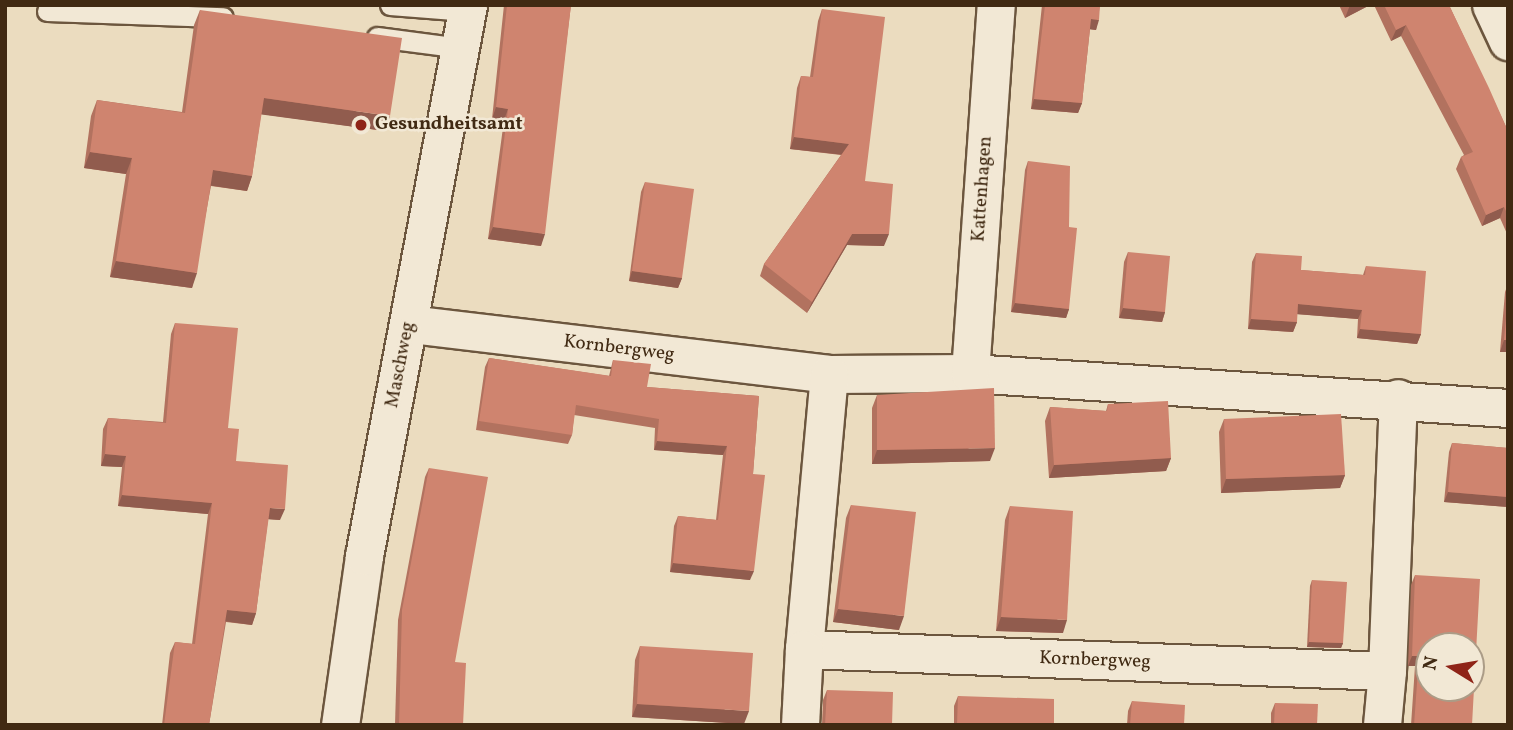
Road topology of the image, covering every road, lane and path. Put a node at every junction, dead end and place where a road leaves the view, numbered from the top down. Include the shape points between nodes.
1 (390, 5) edge
2 (996, 5) edge
3 (1491, 5) edge
4 (467, 8) edge
5 (47, 11) dead end
6 (246, 20) edge
7 (353, 34) edge
8 (1508, 41) edge
9 (460, 48) junction
10 (410, 324) junction
11 (970, 373) junction
12 (828, 374) junction
13 (1398, 398) junction
14 (1508, 408) edge
15 (804, 649) junction
16 (1387, 671) junction
17 (340, 725) edge
18 (800, 725) edge
19 (1382, 725) edge

1 - 4 lane
2 - 11 street, Kattenhagen
3 - 8 street
4 - 9 street, Maschweg
5 - 6 lane via 180,11
7 - 9 lane
9 - 10 street, Maschweg
10 - 12 street, Kornbergweg
10 - 17 street, Maschweg via 364,556
11 - 12 street, Kornbergweg
11 - 13 street, Kornbergweg
12 - 15 street
13 - 14 street, Kornbergweg
13 - 16 street
15 - 16 street, Kornbergweg
15 - 18 street
16 - 19 street

